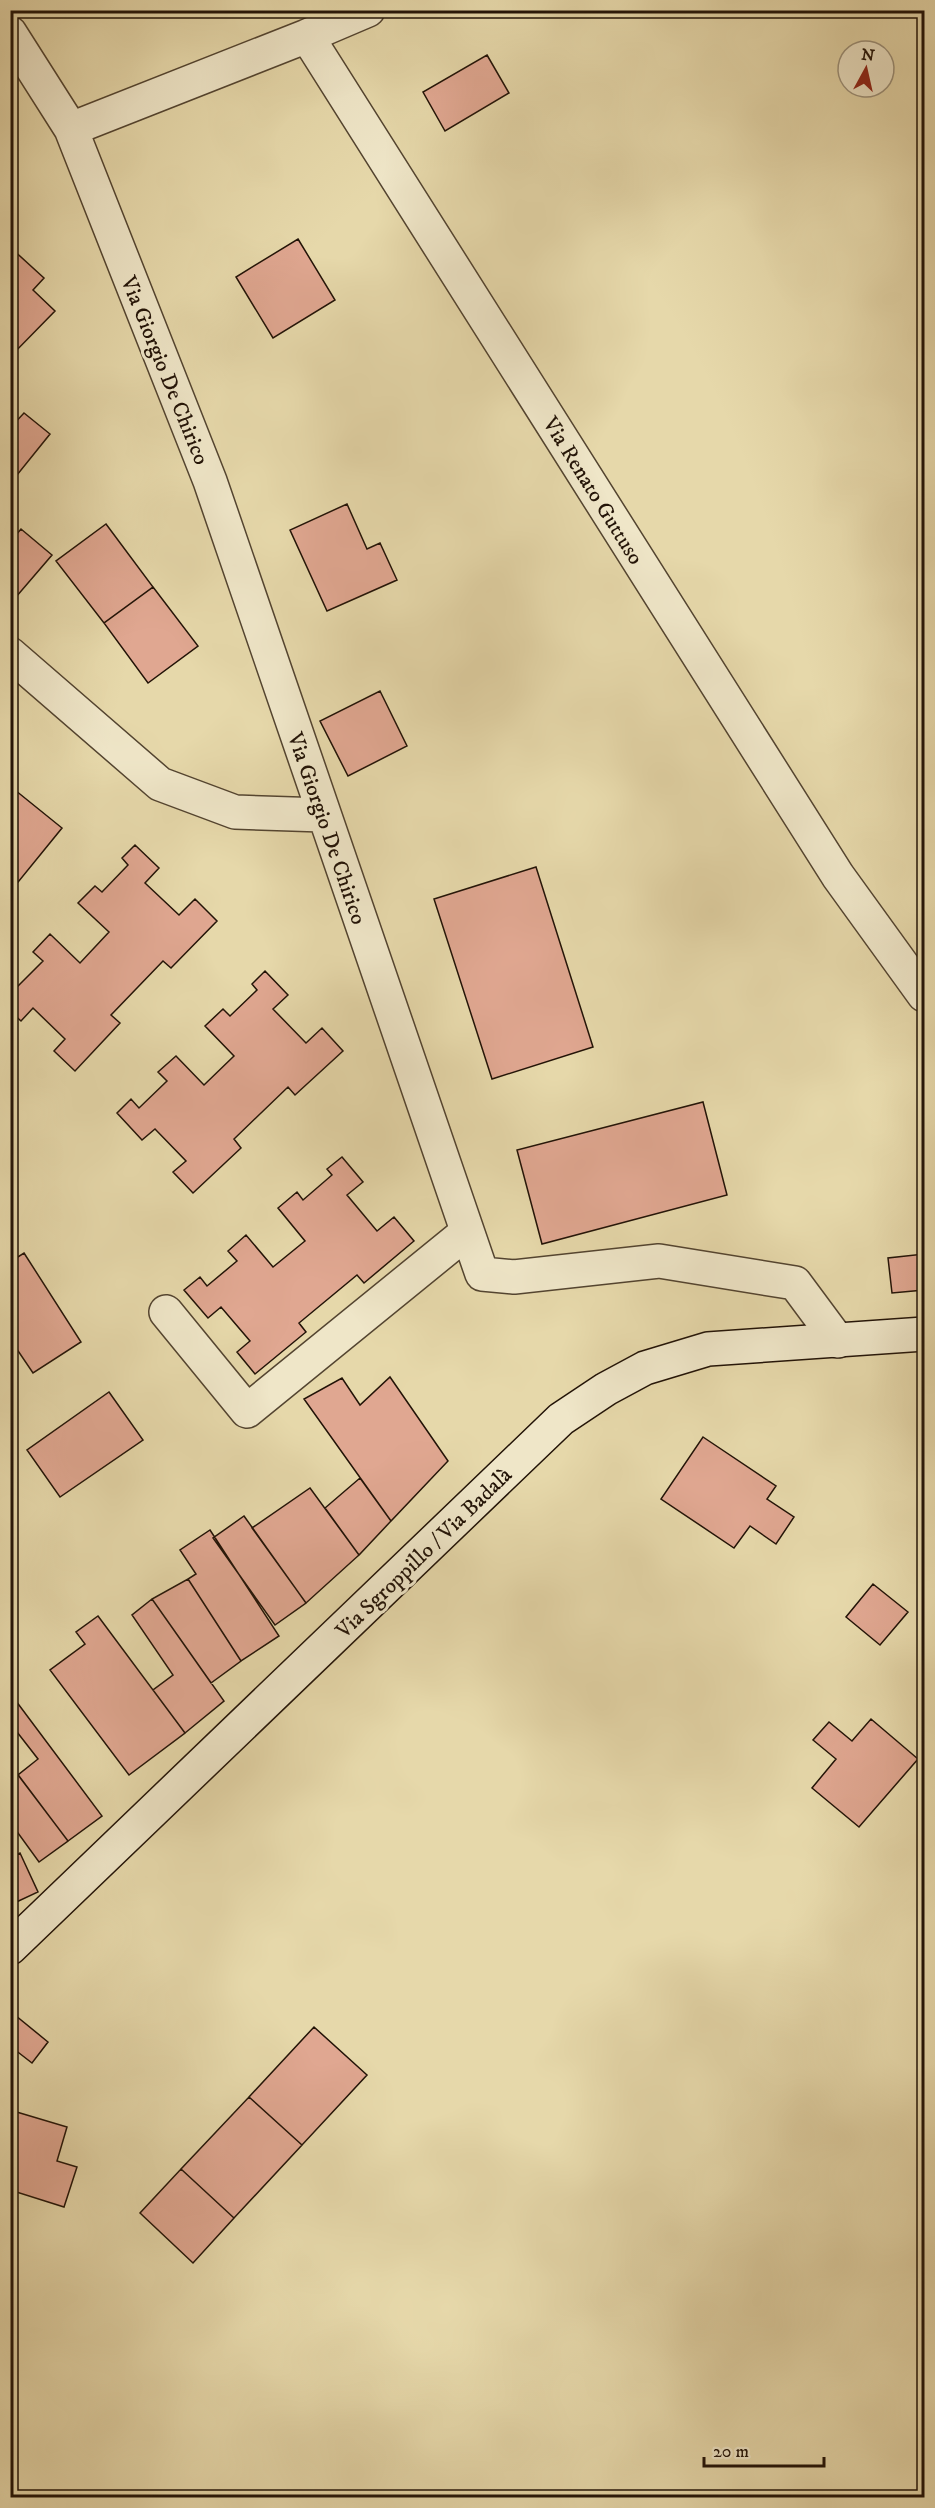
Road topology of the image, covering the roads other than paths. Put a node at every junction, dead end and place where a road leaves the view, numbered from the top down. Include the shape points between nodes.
1 (368, 10) edge
2 (10, 33) edge
3 (307, 36) junction
4 (71, 129) junction
5 (10, 654) edge
6 (323, 815) junction
7 (924, 995) edge
8 (467, 1232) junction
9 (166, 1312) dead end
10 (924, 1334) edge
11 (837, 1341) junction
12 (10, 1948) edge

1 - 3 street
2 - 4 street, Via Giorgio De Chirico
3 - 4 street
3 - 7 street, Via Renato Guttuso via 838,876
4 - 6 street, Via Giorgio De Chirico via 210,481
5 - 6 street via 160,784 235,812
6 - 8 street, Via Giorgio De Chirico
8 - 9 street via 247,1410
8 - 11 street, Via Giorgio De Chirico via 482,1274 514,1277 658,1261 795,1283
10 - 11 street, Via Sgroppillo / Via Badalà
11 - 12 street, Via Sgroppillo / Via Badalà via 708,1349 645,1368 561,1419

